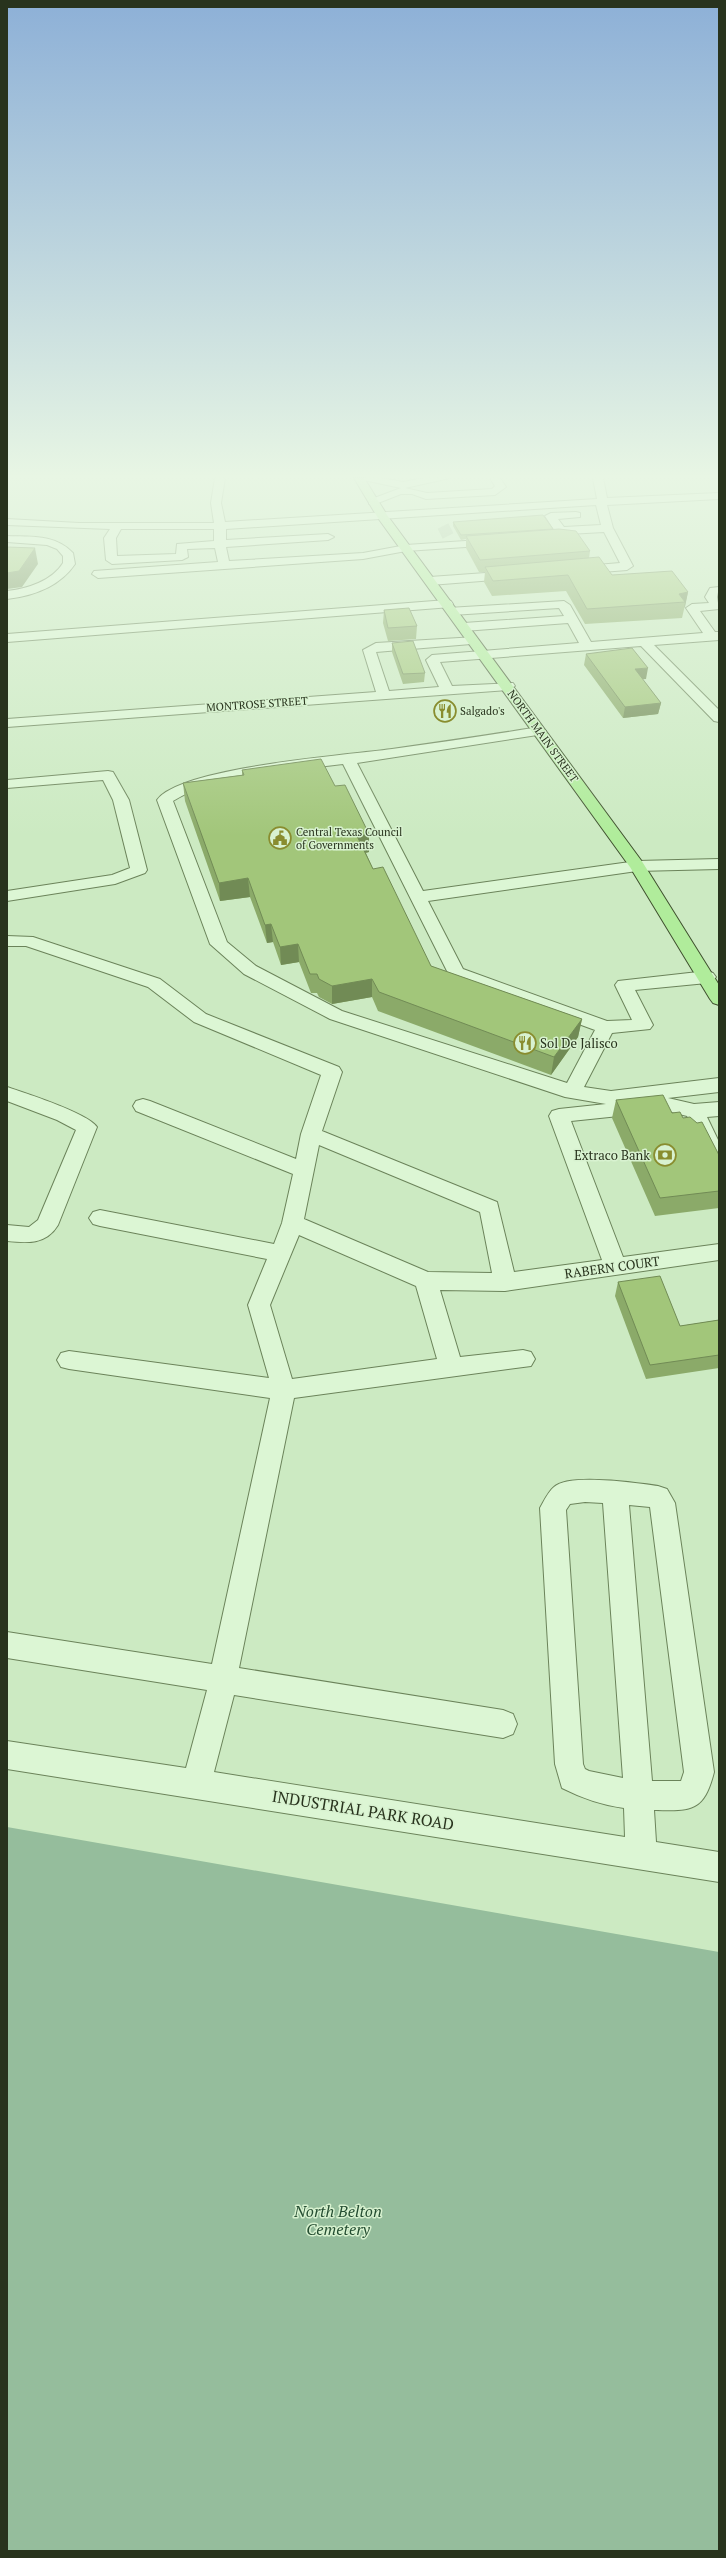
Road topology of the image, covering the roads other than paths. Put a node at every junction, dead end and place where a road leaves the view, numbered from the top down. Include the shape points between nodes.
1 (442, 597) edge
2 (711, 597) edge
3 (450, 608) junction
4 (571, 619) junction
5 (719, 620) edge
6 (701, 622) junction
7 (464, 627) junction
8 (715, 636) edge
9 (7, 638) edge
10 (474, 640) junction
11 (643, 641) junction
12 (429, 643) junction
13 (586, 645) junction
14 (484, 654) junction
15 (437, 658) junction
16 (508, 686) junction
17 (448, 691) junction
18 (384, 695) junction
19 (718, 716) edge
20 (7, 723) edge
21 (539, 731) junction
22 (348, 759) junction
23 (7, 784) edge
24 (719, 864) edge
25 (637, 866) junction
26 (7, 896) edge
27 (419, 897) junction
28 (7, 941) edge
29 (707, 977) junction
30 (719, 999) edge
31 (606, 1027) junction
32 (719, 1085) edge
33 (572, 1092) junction
34 (7, 1094) edge
35 (143, 1106) dead end
36 (719, 1109) edge
37 (694, 1111) junction
38 (311, 1134) junction
39 (719, 1162) edge
40 (304, 1170) junction
41 (100, 1218) dead end
42 (293, 1223) junction
43 (7, 1233) edge
44 (719, 1252) edge
45 (280, 1253) junction
46 (615, 1266) junction
47 (426, 1281) junction
48 (505, 1282) junction
49 (522, 1359) dead end
50 (68, 1360) dead end
51 (451, 1367) junction
52 (284, 1390) junction
53 (615, 1492) junction
54 (7, 1645) edge
55 (223, 1679) junction
56 (503, 1724) dead end
57 (7, 1755) edge
58 (196, 1783) junction
59 (638, 1794) junction
60 (641, 1853) junction
61 (719, 1867) edge

1 - 3 main road, NORTH MAIN STREET
2 - 6 street via 717,606 692,608
3 - 4 street via 559,604 564,605
3 - 7 main road, NORTH MAIN STREET
3 - 9 street
4 - 7 street
4 - 13 street
5 - 6 street
6 - 8 street
7 - 10 main road, NORTH MAIN STREET
8 - 11 street
10 - 12 street
10 - 14 main road, NORTH MAIN STREET
11 - 13 street
11 - 19 street
12 - 15 street
12 - 18 street via 376,646 369,650
13 - 14 street
14 - 15 street
14 - 16 main road, NORTH MAIN STREET
15 - 17 street via 433,660
16 - 17 street, MONTROSE STREET
16 - 21 main road, NORTH MAIN STREET
17 - 18 street, MONTROSE STREET
18 - 20 street, MONTROSE STREET
21 - 22 street
21 - 25 main road, NORTH MAIN STREET
22 - 27 street
22 - 33 street via 251,772 188,786 174,792 165,800 219,944 250,970 336,1015
23 - 26 street via 108,775 122,800 139,870 115,879
24 - 25 street
25 - 27 street
25 - 29 main road, NORTH MAIN STREET
27 - 31 street via 456,973
28 - 38 street via 27,941 154,982 200,1018 332,1072
29 - 30 main road, NORTH MAIN STREET
29 - 31 street via 624,985 644,1025
31 - 33 street
32 - 33 street via 611,1098
34 - 43 street via 64,1115 88,1127 47,1225 33,1235
35 - 40 street
36 - 37 street
37 - 39 street
37 - 46 street via 667,1104 559,1116
38 - 40 street
38 - 48 street via 490,1207
40 - 42 street
41 - 45 street
42 - 45 street
42 - 47 street
44 - 46 street, RABERN COURT
45 - 52 street via 259,1305
46 - 48 street, RABERN COURT
47 - 48 street, RABERN COURT
47 - 51 street
49 - 51 street
50 - 52 street
51 - 52 street
52 - 55 street
53 - 59 street
53 - 59 street via 658,1497 662,1503 699,1772 695,1788 686,1796
53 - 59 street via 585,1490 563,1494 553,1508 569,1764 572,1778 586,1786
54 - 55 street
55 - 56 street
55 - 58 street
57 - 58 street, INDUSTRIAL PARK ROAD
58 - 60 street, INDUSTRIAL PARK ROAD
59 - 60 street
60 - 61 street, INDUSTRIAL PARK ROAD

